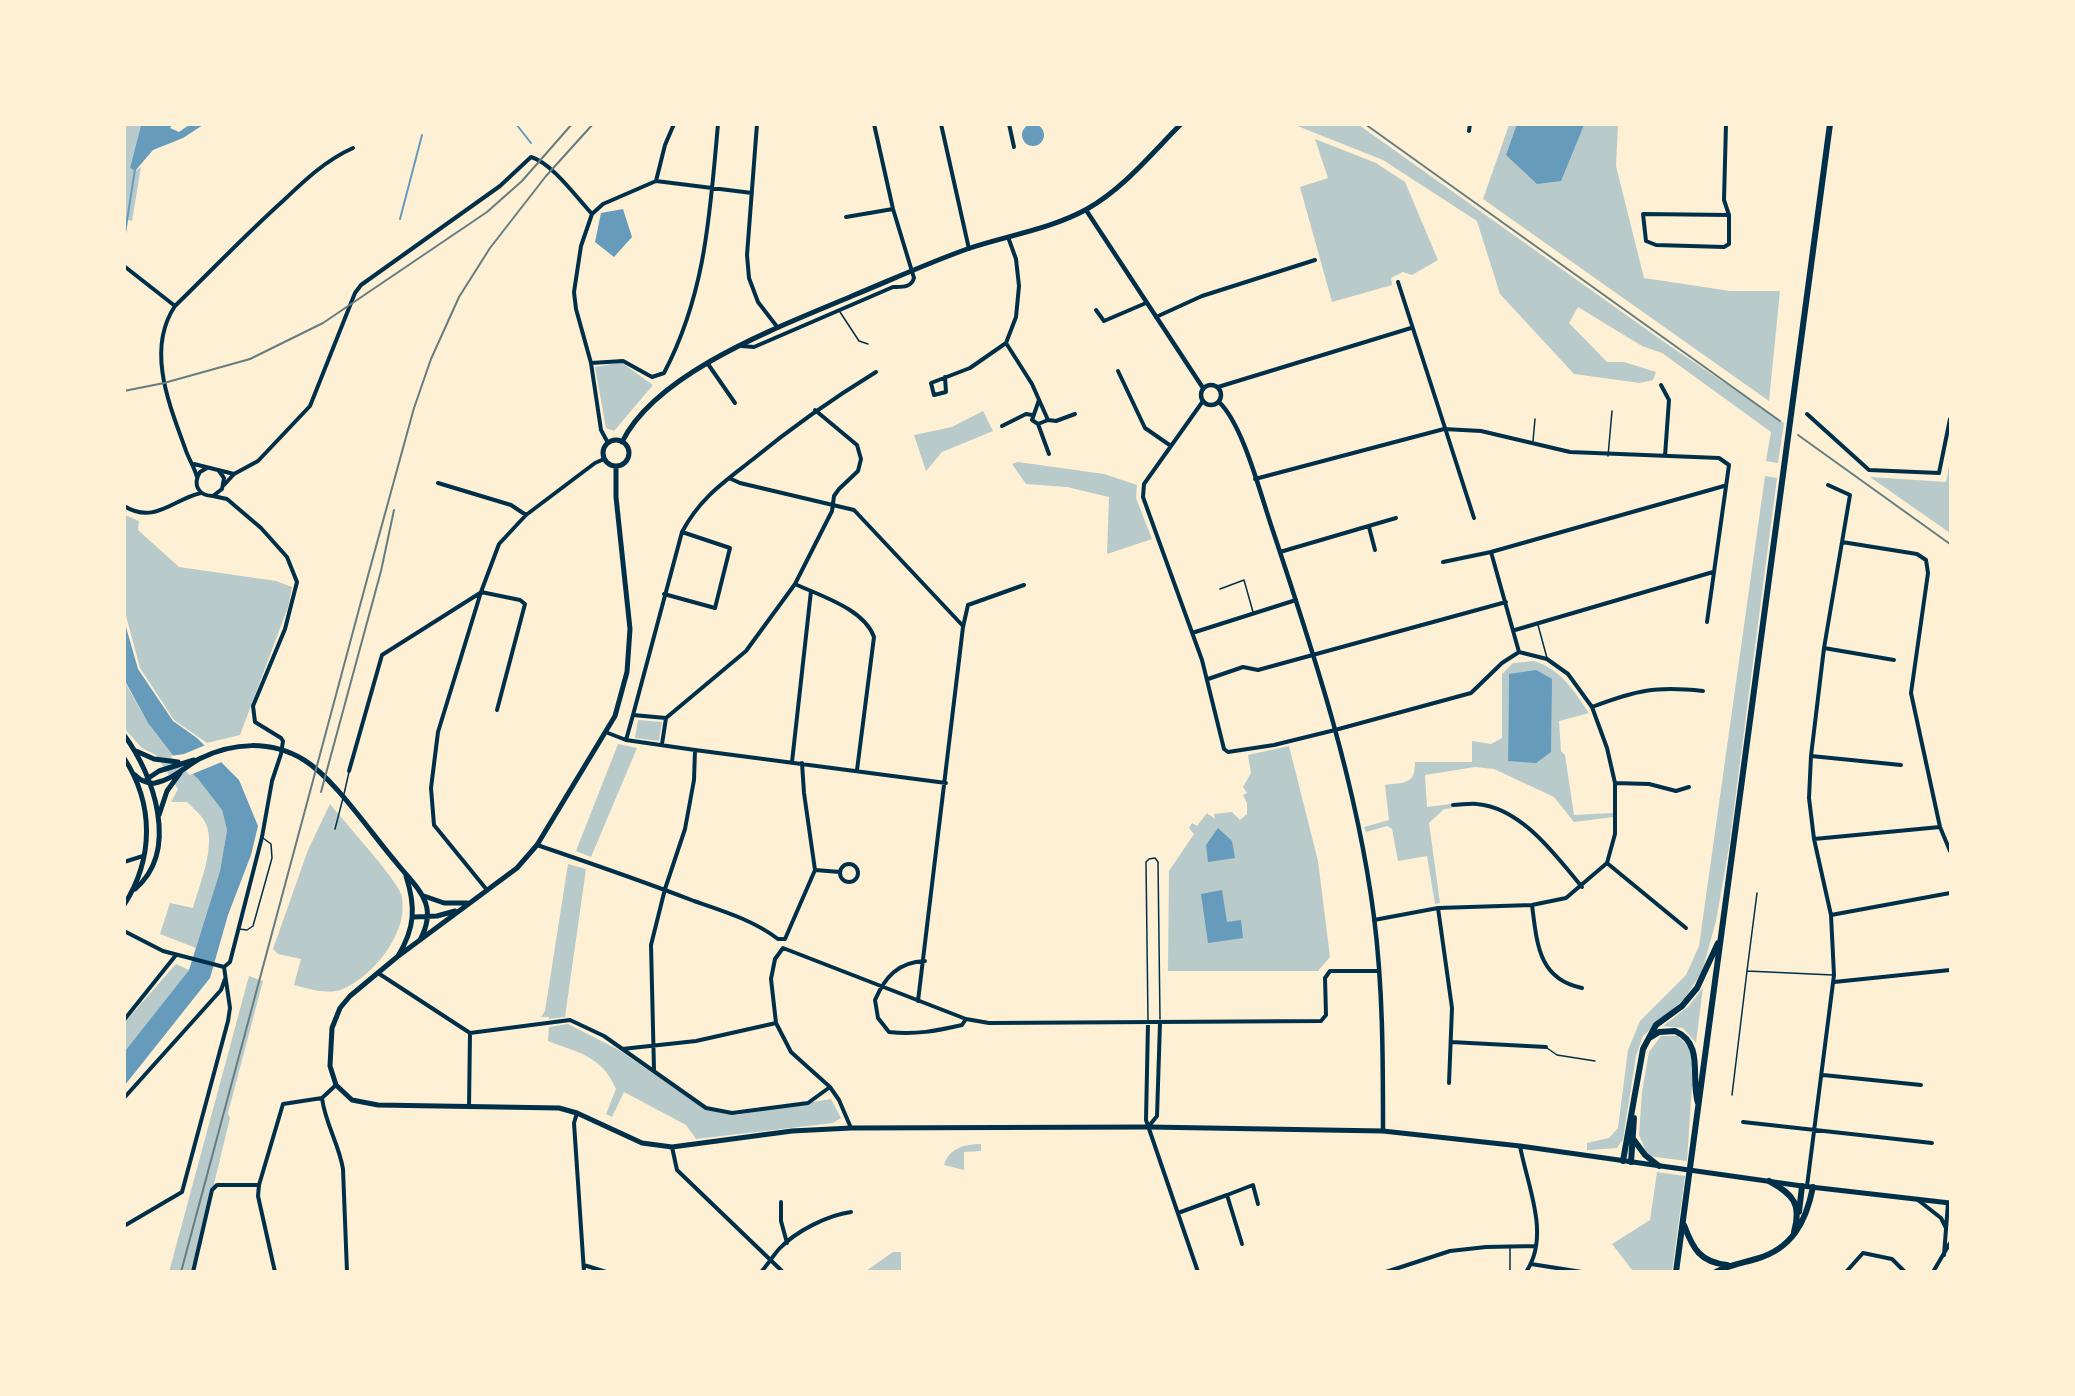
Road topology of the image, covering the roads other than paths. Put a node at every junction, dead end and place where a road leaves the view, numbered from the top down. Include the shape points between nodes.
1 (674, 124) edge
2 (718, 124) edge
3 (757, 124) edge
4 (874, 124) edge
5 (941, 124) edge
6 (1009, 124) edge
7 (1181, 124) edge
8 (1470, 124) edge
9 (1726, 124) edge
10 (1830, 124) edge
11 (1469, 131) dead end
12 (1014, 147) dead end
13 (353, 148) dead end
14 (656, 181) junction
15 (712, 187) junction
16 (752, 193) junction
17 (893, 208) junction
18 (1086, 210) junction
19 (592, 214) junction
20 (1729, 215) junction
21 (846, 217) dead end
22 (1008, 237) junction
23 (969, 249) junction
24 (1315, 260) dead end
25 (124, 266) edge
26 (912, 271) junction
27 (1398, 282) dead end
28 (1146, 303) junction
29 (175, 306) junction
30 (1096, 310) dead end
31 (839, 311) junction
32 (1156, 317) junction
33 (778, 328) junction
34 (1411, 328) junction
35 (1005, 343) junction
36 (868, 344) dead end
37 (741, 345) junction
38 (591, 363) junction
39 (708, 364) junction
40 (1118, 371) dead end
41 (876, 372) dead end
42 (945, 377) junction
43 (1661, 385) dead end
44 (1218, 387) junction
45 (1203, 388) junction
46 (1039, 400) junction
47 (1203, 401) junction
48 (1219, 402) junction
49 (735, 403) dead end
50 (815, 410) junction
51 (1612, 411) dead end
52 (1076, 414) dead end
53 (1807, 414) dead end
54 (1032, 415) junction
55 (1535, 419) dead end
56 (1950, 419) edge
57 (1048, 420) junction
58 (1038, 424) junction
59 (1002, 426) dead end
60 (1444, 429) junction
61 (622, 442) junction
62 (608, 443) junction
63 (1533, 444) junction
64 (1171, 446) junction
65 (1049, 454) dead end
66 (1608, 456) junction
67 (1665, 456) junction
68 (604, 459) junction
69 (194, 464) junction
70 (616, 466) junction
71 (207, 468) junction
72 (219, 471) junction
73 (234, 474) junction
74 (729, 478) junction
75 (1255, 479) junction
76 (196, 480) junction
77 (438, 483) dead end
78 (1828, 485) dead end
79 (1724, 486) junction
80 (223, 487) junction
81 (201, 493) junction
82 (189, 496) junction
83 (213, 496) junction
84 (227, 499) junction
85 (833, 504) junction
86 (124, 506) edge
87 (526, 514) junction
88 (1396, 518) dead end
89 (1474, 518) dead end
90 (1369, 527) junction
91 (682, 532) junction
92 (1842, 542) junction
93 (1375, 550) dead end
94 (1280, 552) junction
95 (1491, 552) junction
96 (1443, 562) dead end
97 (1713, 572) junction
98 (795, 584) junction
99 (1024, 585) dead end
100 (1220, 589) dead end
101 (811, 591) junction
102 (481, 592) junction
103 (664, 594) junction
104 (1296, 600) junction
105 (1506, 602) junction
106 (1253, 613) junction
107 (1707, 622) dead end
108 (1538, 624) junction
109 (963, 627) junction
110 (1515, 630) junction
111 (1192, 633) junction
112 (1824, 648) junction
113 (1519, 652) junction
114 (1312, 653) junction
115 (1547, 659) junction
116 (1894, 660) dead end
117 (1208, 679) junction
118 (1703, 691) dead end
119 (1592, 707) junction
120 (497, 710) dead end
121 (633, 715) junction
122 (666, 718) junction
123 (1335, 730) junction
124 (608, 733) junction
125 (124, 735) edge
126 (626, 740) junction
127 (662, 744) junction
128 (135, 750) junction
129 (695, 750) junction
130 (1811, 756) junction
131 (124, 758) edge
132 (198, 760) junction
133 (792, 762) junction
134 (183, 763) junction
135 (802, 763) junction
136 (1901, 765) dead end
137 (857, 770) junction
138 (349, 771) joint
139 (180, 772) junction
140 (135, 775) junction
141 (148, 780) junction
142 (946, 783) junction
143 (1615, 783) junction
144 (1689, 787) dead end
145 (141, 790) junction
146 (1453, 805) dead end
147 (158, 819) junction
148 (1940, 827) junction
149 (335, 829) dead end
150 (262, 837) junction
151 (1814, 839) junction
152 (537, 845) junction
153 (1950, 851) edge
154 (145, 856) junction
155 (124, 862) edge
156 (1607, 863) junction
157 (815, 870) junction
158 (840, 872) junction
159 (405, 874) junction
160 (1582, 887) junction
161 (135, 889) junction
162 (664, 889) junction
163 (487, 890) junction
164 (1757, 892) dead end
165 (1950, 893) edge
166 (423, 896) junction
167 (469, 903) junction
168 (124, 905) edge
169 (1532, 905) junction
170 (1438, 908) junction
171 (459, 910) junction
172 (1832, 915) junction
173 (414, 917) junction
174 (428, 917) junction
175 (1374, 920) junction
176 (427, 924) junction
177 (1686, 927) dead end
178 (238, 929) junction
179 (437, 929) junction
180 (124, 930) edge
181 (1722, 934) junction
182 (420, 941) junction
183 (176, 955) junction
184 (397, 957) junction
185 (925, 961) junction
186 (224, 968) junction
187 (1950, 970) edge
188 (1379, 971) junction
189 (1747, 971) junction
190 (378, 973) junction
191 (1834, 975) junction
192 (225, 979) junction
193 (1834, 982) junction
194 (881, 986) junction
195 (1582, 988) dead end
196 (918, 1001) junction
197 (966, 1018) junction
198 (124, 1020) edge
199 (776, 1023) junction
200 (1148, 1023) junction
201 (1160, 1023) junction
202 (470, 1033) junction
203 (1650, 1037) junction
204 (1450, 1042) junction
205 (654, 1046) junction
206 (1546, 1047) joint
207 (621, 1049) junction
208 (1595, 1061) dead end
209 (654, 1070) junction
210 (1823, 1075) junction
211 (1449, 1083) dead end
212 (336, 1085) junction
213 (1921, 1085) dead end
214 (830, 1087) junction
215 (1732, 1095) dead end
216 (124, 1098) edge
217 (322, 1098) junction
218 (1634, 1104) junction
219 (1699, 1106) junction
220 (469, 1107) junction
221 (577, 1113) junction
222 (1743, 1122) dead end
223 (1149, 1127) junction
224 (851, 1128) junction
225 (1814, 1130) junction
226 (1383, 1131) junction
227 (1634, 1140) junction
228 (1932, 1143) dead end
229 (1520, 1146) junction
230 (672, 1147) junction
231 (1623, 1161) junction
232 (1630, 1162) junction
233 (1659, 1166) junction
234 (1769, 1180) junction
235 (259, 1185) junction
236 (1808, 1186) junction
237 (1227, 1195) junction
238 (1915, 1198) junction
239 (781, 1202) dead end
240 (1949, 1203) edge
241 (1258, 1204) dead end
242 (851, 1212) dead end
243 (1178, 1213) junction
244 (1799, 1215) junction
245 (1683, 1223) junction
246 (124, 1226) edge
247 (1946, 1228) junction
248 (1793, 1236) junction
249 (788, 1243) junction
250 (1242, 1244) dead end
251 (1950, 1244) edge
252 (1536, 1246) junction
253 (1510, 1247) junction
254 (1944, 1255) junction
255 (771, 1260) junction
256 (1531, 1264) junction
257 (584, 1265) junction
258 (1728, 1265) junction
259 (193, 1272) edge
260 (276, 1272) edge
261 (347, 1272) edge
262 (584, 1272) edge
263 (606, 1272) edge
264 (761, 1272) edge
265 (783, 1272) edge
266 (1198, 1272) edge
267 (1386, 1272) edge
268 (1509, 1272) edge
269 (1527, 1272) edge
270 (1582, 1272) edge
271 (1676, 1272) edge
272 (1716, 1272) edge
273 (1846, 1272) edge
274 (1905, 1272) edge
275 (1933, 1272) edge

1 - 14 street via 664,145
2 - 15 street
3 - 16 street
4 - 17 street
5 - 23 street
6 - 12 street
7 - 18 main road via 1122,184
8 - 11 street
9 - 20 street via 1724,200
10 - 181 main road
13 - 29 street via 312,175
14 - 15 street
14 - 19 street via 603,204
15 - 16 street
15 - 38 street via 702,272 664,373 652,377 618,360
16 - 33 street via 749,278 758,302
17 - 21 street
17 - 26 street
18 - 22 main road
18 - 28 street
19 - 38 street via 581,246 574,292
19 - 73 street via 559,178 531,157 500,186 362,285 355,293 309,406 258,461
20 - 20 street via 1729,244 1724,247 1656,245 1646,241 1643,214
22 - 23 main road
22 - 35 street via 1019,286 1016,317
23 - 26 main road
24 - 32 street via 1202,296
25 - 29 street
26 - 31 street via 914,278 909,286 893,287
26 - 33 main road
27 - 34 street
28 - 30 street via 1104,321
28 - 32 street
29 - 69 street via 166,319 160,363 185,450
31 - 36 lane via 859,341
31 - 37 street via 754,347
32 - 45 street
33 - 37 main road
34 - 44 street
34 - 60 street
35 - 42 street via 969,368
35 - 46 street
37 - 39 main road
38 - 62 street via 601,430
39 - 49 street
39 - 61 main road via 644,409
40 - 64 street via 1145,428
41 - 50 street
42 - 42 street via 931,383 934,395 946,392
43 - 67 street via 1669,400
44 - 45 street via 1212,384
44 - 48 street via 1222,396
45 - 47 street
46 - 54 street
46 - 57 street
47 - 48 street via 1211,405
47 - 64 street
48 - 75 street via 1234,421
50 - 74 street
50 - 85 street via 857,445 861,459 858,471 839,489
51 - 66 lane
52 - 57 street via 1056,422
53 - 56 street via 1869,470 1904,473 1939,473
54 - 58 street
54 - 59 street via 1026,414
55 - 63 lane
57 - 58 street
58 - 65 street
60 - 63 street via 1481,431
60 - 75 street
60 - 89 street
61 - 62 main road
61 - 70 main road via 628,448 628,457 624,464
62 - 68 main road
63 - 66 street
64 - 111 street via 1144,484 1143,497
66 - 67 street
67 - 79 street via 1719,458 1729,465
68 - 70 main road
68 - 87 street
69 - 71 street
69 - 76 street
70 - 124 main road via 630,655 621,701
71 - 72 street
71 - 76 street
72 - 73 street
72 - 80 street via 224,478
73 - 80 street
74 - 85 street
74 - 91 street via 693,511
75 - 94 street
76 - 81 street
76 - 82 street
77 - 87 street via 511,505
78 - 92 street via 1850,495
79 - 95 street
79 - 97 street
80 - 83 street
80 - 84 street
81 - 82 street
81 - 83 street
82 - 86 street via 152,514
83 - 84 street
84 - 150 street via 276,543 287,557 297,582 285,629 253,706 255,722 283,741
85 - 98 street
85 - 109 street via 854,510
87 - 102 street via 499,544
88 - 90 street
90 - 93 street
90 - 94 street
91 - 103 street
91 - 103 street via 730,548 716,608
92 - 112 street
92 - 148 street via 1926,560 1928,573 1911,693
94 - 104 street
95 - 96 street
95 - 105 street
97 - 107 street
97 - 108 street
98 - 101 street
98 - 122 street via 746,651
99 - 109 street via 968,605
100 - 106 lane via 1244,580
101 - 133 street
101 - 137 street via 857,615 870,625 874,637
102 - 120 street via 525,604
102 - 138 street via 382,655
102 - 163 street via 436,740 431,788 434,825
103 - 121 street
104 - 106 street
104 - 114 street
105 - 110 street
105 - 114 street
106 - 111 street
108 - 110 street
108 - 115 lane
109 - 142 street
110 - 113 street
111 - 117 street
112 - 116 street
112 - 130 street
113 - 115 street
113 - 123 street via 1471,693
114 - 117 street via 1258,670 1243,668
114 - 123 street
115 - 119 street via 1568,674
117 - 123 street via 1224,749 1235,752
118 - 119 street via 1652,688
119 - 143 street
121 - 122 street
121 - 126 street
122 - 127 street
123 - 175 street via 1356,817
124 - 126 street
124 - 152 main road
125 - 128 main road
126 - 127 street
127 - 129 street
128 - 134 main road via 154,759
128 - 141 main road
129 - 133 street
129 - 162 street via 685,829
130 - 136 street
130 - 151 street via 1809,798
131 - 140 main road
132 - 134 main road
132 - 139 main road
132 - 159 main road via 246,745 278,748 310,764
133 - 135 street
134 - 141 main road via 159,771
135 - 137 street
135 - 157 street
137 - 142 street
138 - 149 lane
139 - 141 main road via 163,780
139 - 147 main road via 167,791
140 - 141 main road
140 - 145 main road
141 - 145 main road
141 - 147 main road
142 - 185 street
143 - 144 street via 1649,784 1676,791
143 - 156 street via 1615,834
145 - 154 main road via 147,820
146 - 160 street via 1478,804 1504,813 1529,829
147 - 161 main road via 153,861
148 - 151 street
148 - 153 street
150 - 178 street
150 - 178 lane via 271,844 272,858 253,926 244,931
151 - 172 street
152 - 162 street
152 - 163 main road via 517,868
154 - 155 street
154 - 161 main road
156 - 160 street
156 - 177 street
157 - 158 street
157 - 162 street via 785,939
158 - 158 street via 849,882 857,875 853,865 848,864
159 - 166 main road
159 - 173 main road
160 - 169 street via 1566,898
161 - 168 main road
162 - 205 street via 651,945
163 - 167 main road
164 - 189 lane
165 - 172 street
166 - 167 main road via 444,903
166 - 174 main road
167 - 171 main road
169 - 170 street
169 - 195 street via 1536,938 1549,972 1565,985
170 - 175 street
170 - 204 street via 1450,986
171 - 174 main road
171 - 179 main road
172 - 191 street
173 - 174 main road
173 - 176 main road
173 - 184 main road
174 - 176 main road
175 - 188 street
176 - 179 main road
176 - 182 main road
178 - 186 street via 230,962
179 - 182 main road
180 - 183 street
181 - 203 main road via 1697,988 1682,1006 1656,1025
181 - 219 main road
182 - 184 main road
183 - 186 street
183 - 198 street
184 - 190 main road
185 - 194 street via 900,966
185 - 196 street
186 - 192 street
187 - 193 street
188 - 201 street via 1330,971 1325,978 1326,1015 1321,1021
188 - 226 street
189 - 191 lane
189 - 215 lane
190 - 202 street
190 - 212 main road via 350,996 332,1028 330,1066
191 - 193 street
192 - 216 street via 221,990
192 - 246 street via 228,1021 182,1192
193 - 210 street
194 - 196 street
194 - 197 street via 875,1000 878,1018 889,1032 926,1034 962,1025
194 - 199 street via 783,948 772,970 770,990
196 - 197 street
197 - 200 street via 989,1023
199 - 205 street
199 - 214 street via 784,1043 798,1061
200 - 201 street
200 - 201 lane via 1146,862 1155,858
200 - 223 street
201 - 223 street via 1157,1116
202 - 207 street via 570,1020
202 - 220 street
203 - 218 main road via 1640,1059
203 - 219 main road via 1674,1031 1689,1042 1695,1058 1694,1092
204 - 206 street
204 - 211 street
205 - 207 street
205 - 209 street
206 - 208 lane via 1557,1055
207 - 209 street
209 - 214 street via 706,1108 732,1113 808,1102
210 - 213 street
210 - 225 street
212 - 217 street
212 - 220 main road via 351,1100 378,1106
214 - 224 street via 844,1107
217 - 235 street via 284,1104
217 - 261 street via 324,1116 343,1169
218 - 227 main road
218 - 231 main road
219 - 245 main road
220 - 221 main road via 532,1106
221 - 230 main road via 642,1143
221 - 257 street via 574,1123
222 - 225 street
223 - 224 main road
223 - 226 main road
223 - 243 street
224 - 230 main road via 792,1131
225 - 228 street
225 - 236 street
226 - 229 main road
227 - 232 main road
227 - 233 main road
229 - 231 main road
229 - 252 street via 1538,1221
230 - 255 street via 677,1170
231 - 232 main road
232 - 233 main road
233 - 234 main road
234 - 236 main road
234 - 244 main road via 1788,1193
235 - 259 street via 217,1185 212,1190
235 - 260 street via 258,1196
236 - 238 main road
236 - 244 main road
236 - 248 main road via 1804,1219
237 - 241 street via 1253,1185
237 - 243 street
237 - 250 street
238 - 240 main road
238 - 247 street via 1941,1218
239 - 249 street via 781,1221
240 - 247 street
242 - 249 street via 821,1222
243 - 266 street
244 - 248 main road
245 - 258 main road via 1698,1255 1714,1264
245 - 271 main road
247 - 254 street
248 - 258 main road via 1774,1252
249 - 255 street
251 - 254 street
252 - 253 street
252 - 256 street
253 - 267 street via 1450,1251
253 - 268 lane
254 - 275 street
255 - 264 street
255 - 265 street
256 - 269 street
256 - 270 street
257 - 262 street
257 - 263 street
258 - 272 main road
273 - 274 street via 1863,1253 1892,1259

